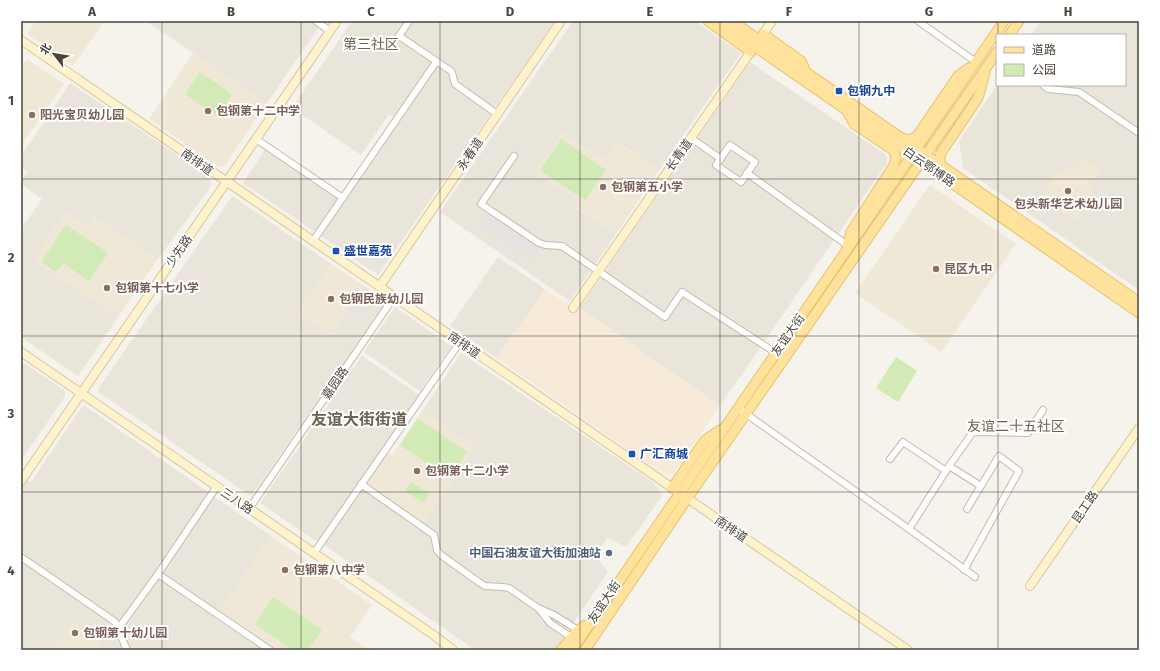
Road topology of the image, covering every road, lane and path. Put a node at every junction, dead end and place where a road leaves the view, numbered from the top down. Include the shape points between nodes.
1 (316, 21) edge
2 (337, 21) edge
3 (409, 21) edge
4 (561, 21) edge
5 (708, 21) edge
6 (718, 21) edge
7 (732, 21) edge
8 (772, 21) edge
9 (918, 21) edge
10 (1004, 21) edge
11 (1019, 21) edge
12 (330, 31) junction
13 (1010, 34) edge
14 (21, 40) edge
15 (757, 43) junction
16 (996, 54) edge
17 (436, 62) junction
18 (976, 62) junction
19 (986, 69) junction
20 (1044, 86) edge
21 (846, 110) junction
22 (497, 114) junction
23 (1139, 133) edge
24 (691, 138) junction
25 (902, 138) junction
26 (256, 139) junction
27 (914, 152) junction
28 (514, 156) dead end
29 (923, 158) junction
30 (720, 159) junction
31 (940, 165) junction
32 (747, 173) junction
33 (227, 182) junction
34 (343, 198) junction
35 (313, 241) junction
36 (846, 249) junction
37 (599, 271) junction
38 (380, 286) junction
39 (394, 297) junction
40 (1139, 302) edge
41 (574, 308) dead end
42 (1139, 313) edge
43 (460, 342) junction
44 (21, 352) edge
45 (776, 353) junction
46 (81, 394) junction
47 (738, 408) junction
48 (1044, 410) dead end
49 (746, 414) junction
50 (1139, 428) edge
51 (890, 459) dead end
52 (947, 468) junction
53 (21, 481) edge
54 (361, 484) junction
55 (217, 486) junction
56 (981, 486) junction
57 (675, 491) junction
58 (687, 499) junction
59 (249, 509) junction
60 (967, 509) dead end
61 (909, 529) junction
62 (314, 553) junction
63 (21, 557) edge
64 (964, 570) junction
65 (158, 574) junction
66 (975, 578) dead end
67 (1030, 586) dead end
68 (538, 608) junction
69 (594, 617) junction
70 (118, 629) junction
71 (578, 630) junction
72 (571, 638) junction
73 (127, 650) edge
74 (270, 650) edge
75 (453, 650) edge
76 (561, 650) edge
77 (572, 650) edge
78 (585, 650) edge
79 (908, 650) edge

1 - 12 street
2 - 12 street, 少先路
3 - 17 street via 399,36
4 - 22 street, 永春道
5 - 15 main road
6 - 15 main road, 白云鄂博路
7 - 15 main road, 白云鄂博路
8 - 15 street, 长青道
9 - 18 street
10 - 18 main road, 友谊大街
11 - 13 main road
12 - 26 street, 少先路
14 - 33 street, 南排道
15 - 21 main road, 白云鄂博路
15 - 24 street, 长青道
15 - 25 main road, 白云鄂博路 via 802,60 806,72
16 - 19 main road, 友谊大街
17 - 22 street via 452,73 458,86
17 - 34 street
18 - 25 main road via 958,76 917,136 910,140
18 - 27 main road, 友谊大街
19 - 29 main road, 友谊大街
19 - 31 main road via 978,98 941,153
20 - 23 street via 1048,89 1079,92
21 - 27 main road, 白云鄂博路
21 - 36 main road via 854,124 893,150 896,157 894,165 851,232
22 - 38 street, 永春道
24 - 30 street
24 - 37 street, 长青道
25 - 27 main road, 白云鄂博路
26 - 33 street, 少先路
26 - 34 street
27 - 29 main road, 白云鄂博路
27 - 36 main road, 友谊大街
28 - 37 street via 481,204 539,243 562,246
29 - 31 main road, 白云鄂博路
29 - 42 main road, 白云鄂博路
29 - 49 main road, 友谊大街
30 - 32 street via 716,165 741,182
30 - 32 street via 730,145 755,162
31 - 40 main road, 白云鄂博路
32 - 36 street
33 - 35 street, 南排道
33 - 46 street, 少先路
34 - 35 street
35 - 38 street, 南排道
36 - 45 main road, 友谊大街
37 - 41 street, 长青道
37 - 45 street via 665,317 682,292
38 - 39 street, 南排道
39 - 43 street, 南排道
39 - 59 street, 嘉园路
43 - 54 street
43 - 57 street, 南排道
44 - 46 street, 三八路
45 - 47 main road, 友谊大街
46 - 53 street, 少先路
46 - 55 street, 三八路
47 - 49 street
47 - 57 main road, 友谊大街
48 - 52 street via 1028,433 973,432
49 - 58 main road, 友谊大街
49 - 61 street
50 - 67 street, 昆工路
51 - 52 street via 903,442
52 - 56 street
52 - 61 street
54 - 62 street
54 - 68 street via 434,535 441,556 483,584 509,588
55 - 59 street, 三八路
55 - 65 street
56 - 60 street
56 - 64 street via 999,456 1019,471
57 - 58 street, 南排道
57 - 69 main road, 友谊大街
58 - 78 main road, 友谊大街
58 - 79 street, 南排道
59 - 62 street, 三八路
61 - 64 street
62 - 75 street, 三八路
63 - 70 street via 111,619
64 - 66 street
65 - 70 street
65 - 74 street
68 - 71 street
68 - 72 street via 550,623
69 - 71 main road
69 - 77 main road, 友谊大街
70 - 73 street
71 - 72 main road
72 - 76 main road

